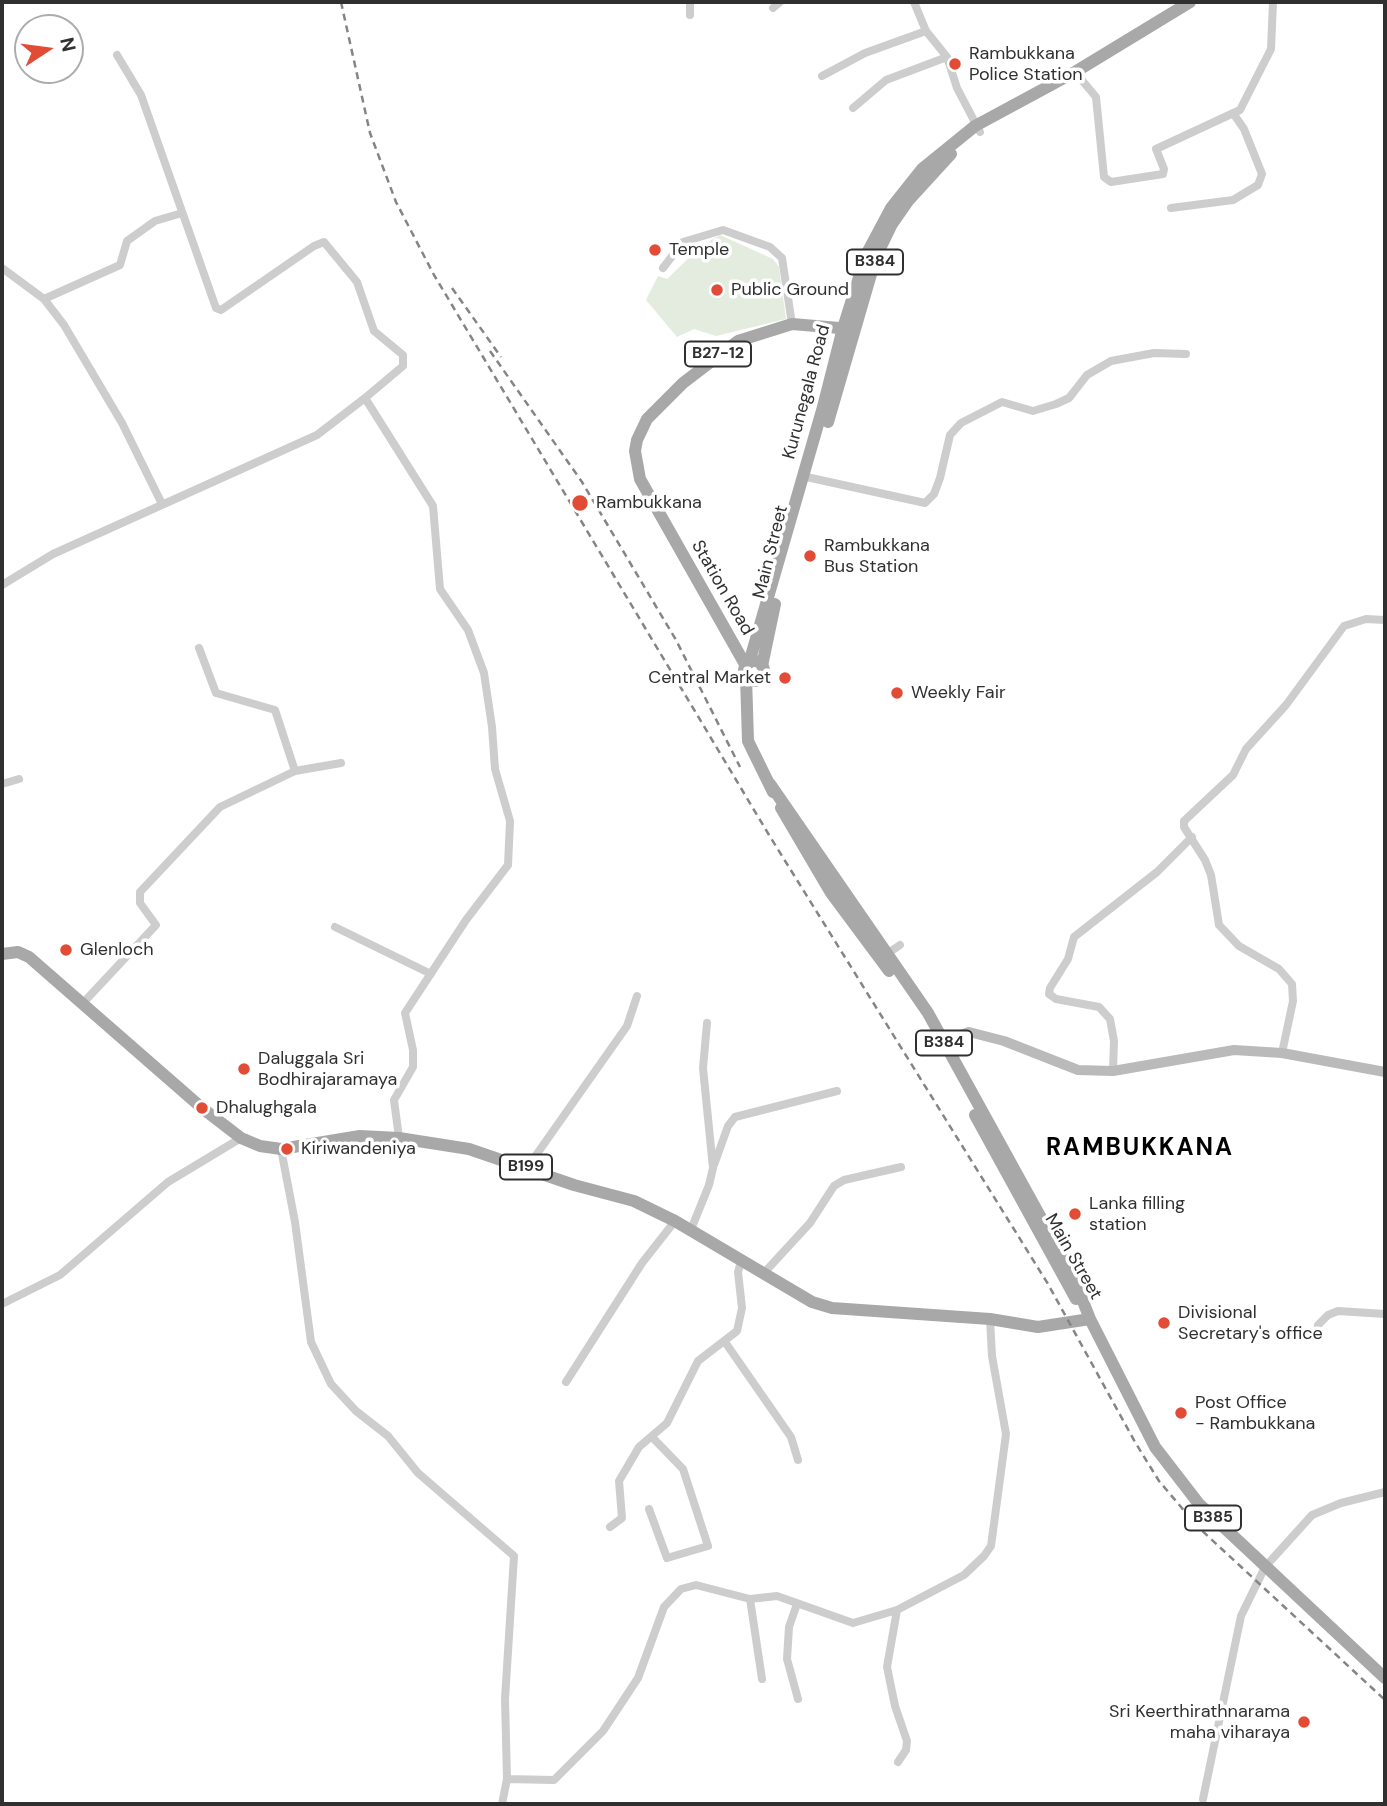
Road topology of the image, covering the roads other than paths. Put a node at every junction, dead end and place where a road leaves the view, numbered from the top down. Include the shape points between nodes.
1 (690, 2) edge
2 (914, 2) edge
3 (1190, 2) edge
4 (1273, 2) edge
5 (690, 15) dead end
6 (926, 31) junction
7 (117, 55) dead end
8 (947, 57) junction
9 (1076, 72) junction
10 (822, 76) dead end
11 (853, 108) dead end
12 (1233, 113) junction
13 (977, 129) junction
14 (1171, 208) dead end
15 (182, 214) junction
16 (2, 268) edge
17 (663, 268) dead end
18 (44, 299) junction
19 (792, 324) junction
20 (848, 328) junction
21 (1186, 354) dead end
22 (365, 398) junction
23 (804, 482) junction
24 (162, 504) junction
25 (2, 585) edge
26 (1385, 620) edge
27 (199, 648) dead end
28 (752, 670) junction
29 (341, 763) dead end
30 (295, 771) junction
31 (19, 779) dead end
32 (2, 784) edge
33 (770, 784) junction
34 (1192, 837) junction
35 (335, 927) dead end
36 (900, 945) dead end
37 (2, 954) edge
38 (887, 954) junction
39 (431, 974) junction
40 (636, 996) dead end
41 (83, 1003) junction
42 (707, 1023) dead end
43 (940, 1043) junction
44 (1282, 1053) junction
45 (1113, 1071) junction
46 (1385, 1072) edge
47 (837, 1091) dead end
48 (241, 1138) junction
49 (399, 1138) junction
50 (281, 1149) junction
51 (901, 1167) dead end
52 (527, 1168) junction
53 (713, 1168) junction
54 (675, 1221) junction
55 (690, 1231) junction
56 (741, 1262) junction
57 (763, 1274) junction
58 (2, 1304) edge
59 (1385, 1314) edge
60 (990, 1319) junction
61 (1090, 1319) junction
62 (1318, 1325) dead end
63 (725, 1342) junction
64 (566, 1382) dead end
65 (652, 1437) junction
66 (798, 1460) dead end
67 (1385, 1492) edge
68 (649, 1509) dead end
69 (610, 1527) dead end
70 (1265, 1567) junction
71 (750, 1599) junction
72 (797, 1604) junction
73 (897, 1610) junction
74 (1385, 1678) edge
75 (762, 1679) dead end
76 (798, 1699) dead end
77 (898, 1762) dead end
78 (507, 1779) junction
79 (1203, 1799) dead end
80 (502, 1804) edge

1 - 5 street
2 - 6 street
3 - 9 main road, Kurunegala Road / B384
4 - 12 street via 1271,49 1240,110
6 - 8 street
6 - 10 street via 865,53
7 - 15 street via 141,95
8 - 11 street via 886,80
8 - 13 street
9 - 12 street via 1096,97 1104,177 1111,182 1163,174 1156,149
9 - 13 main road, Kurunegala Road / B384
12 - 14 street via 1262,174 1258,185 1233,200
13 - 20 main road, Kurunegala Road / B384 via 922,169 891,208 866,255
15 - 18 street via 155,222 127,241 120,265
15 - 22 street via 216,308 221,310 314,246 324,242 330,246 357,282 374,331 403,355 403,366
16 - 18 street
17 - 19 street via 683,242 723,230 770,247 782,258
18 - 24 street via 122,423
19 - 20 main road, B27-12
19 - 28 main road, Station Road / B27-12 via 724,349 647,419 635,451 649,498
20 - 23 main road, Kurunegala Road / B384
21 - 23 street via 1154,353 1111,361 1087,375 1069,398 1056,404 1033,411 1002,402 961,423 950,435 940,478 925,503
22 - 24 street via 317,435
22 - 39 street via 433,506 440,589 468,629 484,673 495,769 510,821 508,865
23 - 28 main road, Main Street / B384
24 - 25 street via 52,554
26 - 34 street via 1366,619 1344,626 1286,705 1246,749 1233,775 1184,821
27 - 30 street via 216,693 275,710
28 - 33 main road, Main Street / B384 via 748,741
29 - 30 street
30 - 41 street via 220,807 141,892 139,903 156,925
31 - 32 street
33 - 38 main road, Main Street / B384
33 - 43 main road, Main Street / B384 via 831,893
34 - 44 street via 1211,875 1219,925 1239,946 1279,969 1292,984
34 - 45 street via 1157,872 1074,937 1068,959 1050,988 1056,999 1099,1007 1110,1019
35 - 39 street
36 - 38 street
37 - 41 main road, B199 via 18,952 29,957
38 - 43 main road, Main Street / B384 via 918,998
39 - 49 street via 405,1013 413,1067 394,1100
40 - 52 street via 627,1026
41 - 48 main road, B199
42 - 53 street via 702,1068
43 - 45 street via 969,1032 1078,1070
43 - 61 main road, Main Street / B384 via 1073,1276
44 - 45 street via 1234,1050
44 - 46 street
47 - 53 street via 735,1117
48 - 50 main road, B199
48 - 58 street via 167,1182 60,1275
49 - 50 main road, B199 via 360,1136
49 - 52 main road, B199 via 468,1149
50 - 78 street via 311,1342 331,1384 388,1436 418,1473 514,1556 505,1699
51 - 57 street via 834,1186 810,1223
52 - 54 main road, B199 via 634,1201
53 - 55 street
54 - 55 main road, B199
54 - 64 street via 642,1263
55 - 56 main road, B199
56 - 57 main road, B199
56 - 63 street via 737,1331
57 - 60 main road, B199 via 812,1303 832,1308
59 - 62 street via 1338,1311
60 - 61 main road, B199 via 1038,1327
60 - 73 street via 1006,1434 991,1546 964,1575
61 - 70 main road, B385 via 1155,1447 1199,1504
63 - 65 street via 698,1361 667,1423
63 - 66 street via 791,1437
65 - 68 street via 683,1469 708,1546 667,1558
65 - 69 street via 639,1447 619,1482 622,1518
67 - 70 street via 1312,1515
70 - 74 main road, B385
70 - 79 street via 1241,1616
71 - 72 street via 777,1596
71 - 75 street
71 - 78 street via 696,1585 681,1589 664,1607 638,1678 603,1731 554,1780
72 - 73 street via 853,1623
72 - 76 street via 789,1627 787,1659
73 - 77 street via 887,1667 907,1741
78 - 80 street

